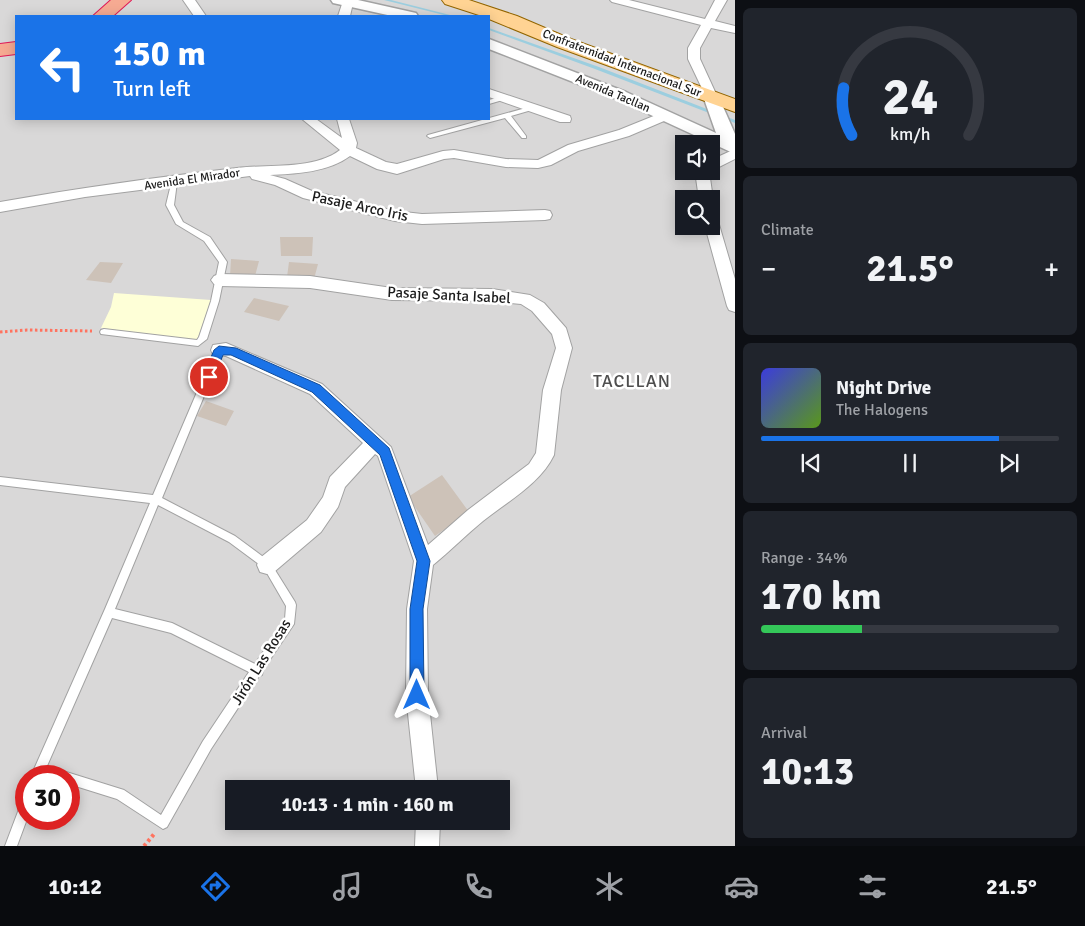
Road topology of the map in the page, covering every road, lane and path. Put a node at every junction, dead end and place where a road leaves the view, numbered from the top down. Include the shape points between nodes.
1 (122, 0) edge
2 (189, 0) edge
3 (451, 0) edge
4 (721, 0) edge
5 (621, 1) edge
6 (343, 6) edge
7 (103, 15) edge
8 (199, 15) edge
9 (404, 15) edge
10 (707, 24) junction
11 (735, 30) edge
12 (490, 44) edge
13 (15, 48) edge
14 (0, 50) edge
15 (490, 93) edge
16 (504, 98) junction
17 (713, 100) junction
18 (490, 102) edge
19 (735, 106) edge
20 (533, 108) junction
21 (666, 115) junction
22 (506, 116) junction
23 (565, 119) dead end
24 (309, 120) edge
25 (342, 120) edge
26 (430, 136) dead end
27 (524, 137) dead end
28 (732, 142) edge
29 (348, 150) junction
30 (735, 153) edge
31 (720, 161) edge
32 (239, 172) junction
33 (174, 182) junction
34 (0, 207) edge
35 (545, 215) dead end
36 (715, 235) edge
37 (219, 280) junction
38 (735, 306) edge
39 (0, 332) edge
40 (104, 332) joint
41 (219, 350) joint
42 (375, 442) junction
43 (0, 481) edge
44 (157, 500) junction
45 (424, 561) junction
46 (267, 565) junction
47 (109, 612) junction
48 (258, 671) junction
49 (42, 765) edge
50 (426, 780) edge
51 (80, 781) edge
52 (17, 830) edge
53 (428, 830) edge
54 (11, 846) edge
55 (427, 846) edge

1 - 7 highway
2 - 8 street
3 - 17 main road, Confraternidad Internacional Sur via 512,20
4 - 10 street
5 - 10 street
6 - 9 street
10 - 11 street
10 - 17 street via 693,53
12 - 21 street, Avenida Tacllan
13 - 14 highway
15 - 16 street
16 - 18 lane
16 - 20 street
17 - 19 main road, Confraternidad Internacional Sur
17 - 28 street
20 - 22 lane
20 - 23 street
21 - 28 street, Avenida Tacllan
21 - 29 street via 538,164 506,163 454,154 389,169
22 - 26 lane
22 - 27 lane
24 - 29 street
25 - 29 street via 350,144
29 - 32 street, Avenida El Mirador via 336,160 320,165
30 - 31 street
32 - 33 street, Avenida El Mirador
32 - 35 street, Pasaje Arco Iris via 280,182 308,195 395,216 431,219
33 - 34 street, Avenida El Mirador via 85,192
33 - 37 lane via 170,205 180,224 207,239 223,262
36 - 38 street
37 - 40 lane via 203,339 198,343
37 - 45 street, Pasaje Santa Isabel via 310,282 392,294 492,295 524,299 538,307 560,332 564,348 552,390 545,455 536,470 475,516
39 - 40 path
41 - 42 street via 232,351 316,389
41 - 44 lane
42 - 45 street via 385,452
42 - 46 street via 337,483 332,501 314,526
43 - 44 lane, Jirón Las Rosas
44 - 46 lane, Jirón Las Rosas via 232,539
44 - 47 lane
45 - 50 street via 417,609 417,695
46 - 48 lane, Jirón Las Rosas via 291,606 290,620
47 - 48 lane via 172,628
47 - 49 lane
48 - 51 lane, Jirón Las Rosas via 207,744 163,824 120,794
52 - 54 lane
53 - 55 street

